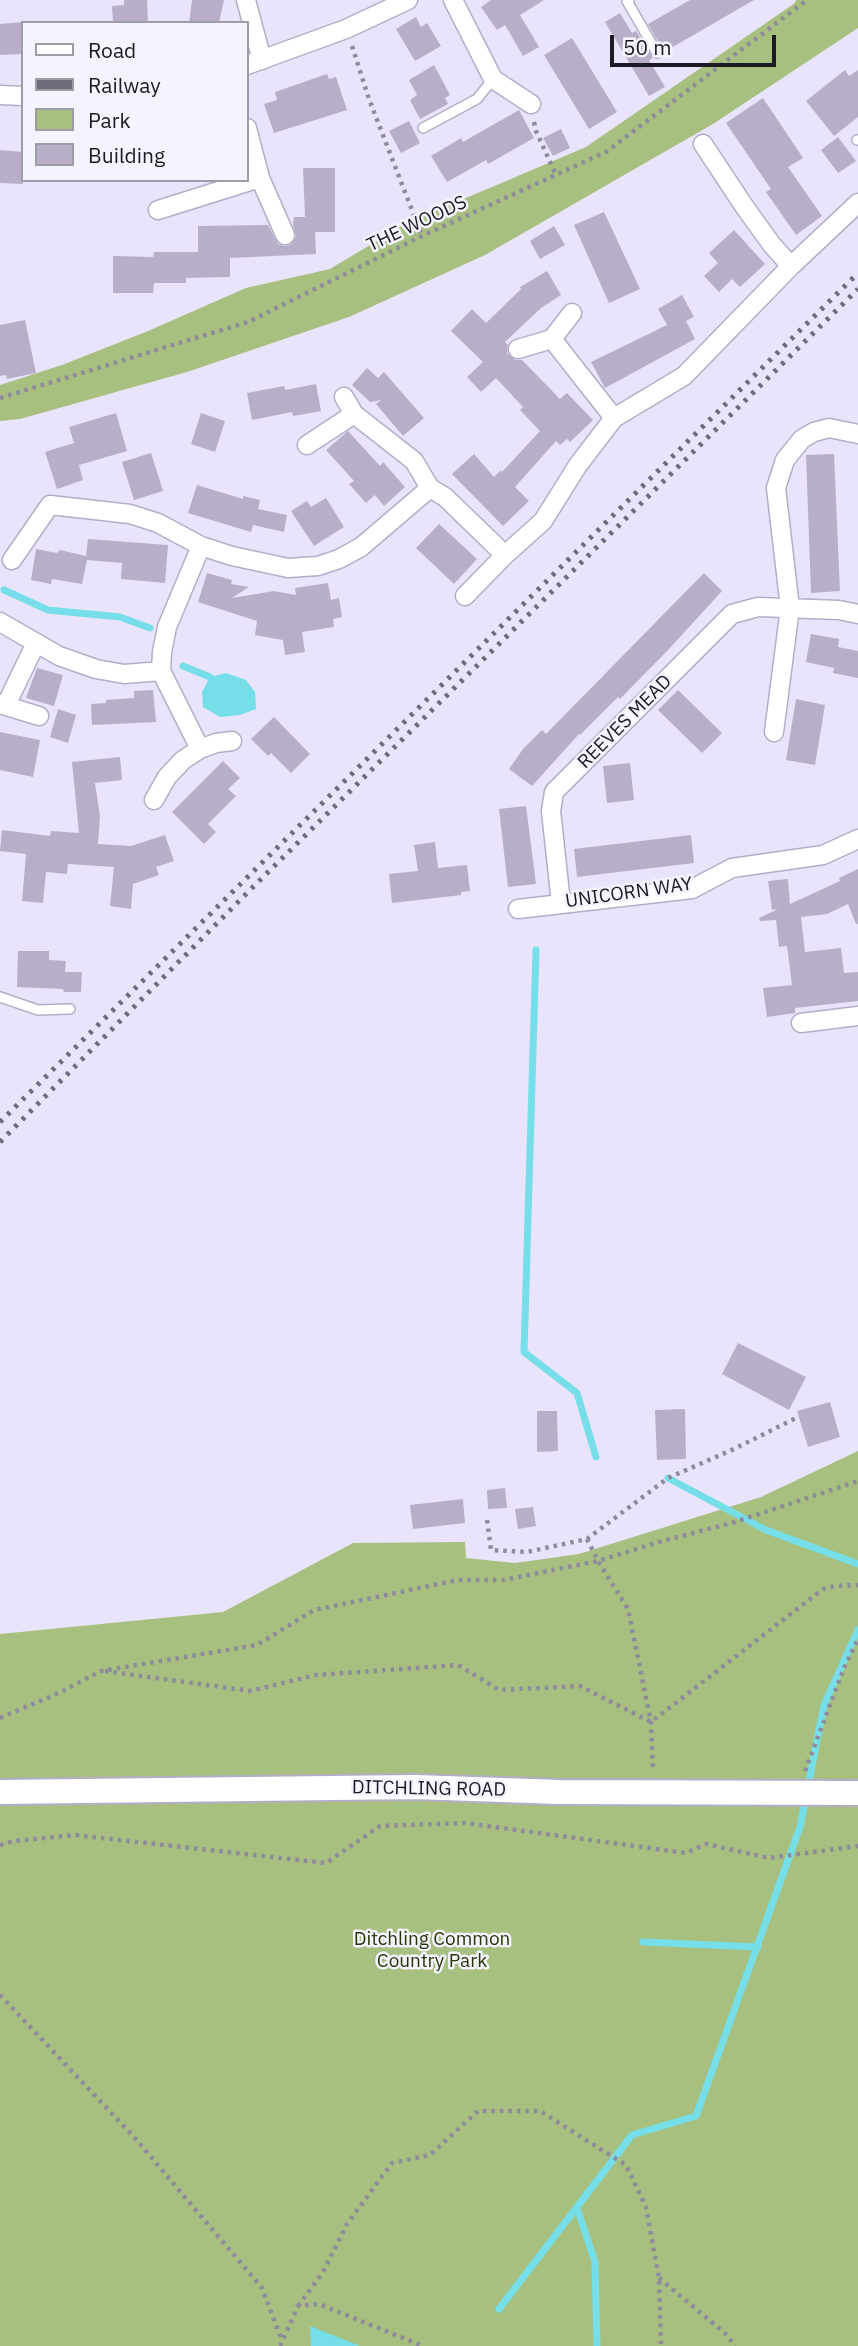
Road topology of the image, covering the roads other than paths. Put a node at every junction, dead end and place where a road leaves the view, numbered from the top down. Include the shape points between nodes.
1 (246, 0) edge
2 (408, 0) edge
3 (453, 0) edge
4 (629, 0) edge
5 (657, 53) dead end
6 (254, 62) edge
7 (493, 79) junction
8 (0, 95) edge
9 (21, 96) edge
10 (531, 104) road end
11 (423, 128) dead end
12 (248, 132) edge
13 (703, 144) dead end
14 (260, 178) junction
15 (247, 182) edge
16 (248, 182) edge
17 (858, 203) edge
18 (158, 210) dead end
19 (285, 236) dead end
20 (790, 265) junction
21 (572, 313) dead end
22 (552, 339) junction
23 (517, 349) dead end
24 (344, 397) dead end
25 (354, 414) junction
26 (614, 418) junction
27 (858, 433) edge
28 (307, 445) dead end
29 (430, 488) junction
30 (201, 546) junction
31 (505, 555) junction
32 (12, 560) dead end
33 (465, 596) dead end
34 (790, 608) junction
35 (858, 614) edge
36 (0, 622) edge
37 (36, 643) junction
38 (161, 671) junction
39 (3, 705) edge
40 (39, 716) dead end
41 (774, 733) dead end
42 (232, 741) dead end
43 (200, 749) junction
44 (154, 800) dead end
45 (858, 839) edge
46 (561, 903) junction
47 (518, 909) dead end
48 (0, 997) edge
49 (70, 1009) dead end
50 (858, 1016) edge
51 (801, 1023) dead end
52 (0, 1792) edge
53 (858, 1793) edge

1 - 6 street
2 - 6 street via 346,29
3 - 7 street
4 - 5 lane
7 - 10 street
7 - 11 lane via 477,99
8 - 9 street
12 - 14 street
13 - 20 street
14 - 16 street
14 - 19 street
15 - 18 street
17 - 20 street
20 - 26 street via 684,376
21 - 22 street
22 - 23 street
22 - 26 street
24 - 25 street
25 - 28 street
25 - 29 street via 414,461
26 - 31 street via 543,521
27 - 34 street via 829,428 814,432 785,460 776,488
29 - 30 street via 361,547 318,566 288,568
29 - 31 street
30 - 32 street via 130,514 50,505
30 - 38 street via 167,626
31 - 33 street
34 - 35 street, REEVES MEAD
34 - 41 street
34 - 46 street, REEVES MEAD via 758,607 732,614 554,792 551,811
36 - 37 street
37 - 38 street via 96,669 124,674
37 - 39 street
38 - 43 street
39 - 40 street
42 - 43 street
43 - 44 street via 167,777
45 - 46 street, UNICORN WAY via 822,855 732,868 692,889
46 - 47 street, UNICORN WAY
48 - 49 lane via 38,1010
50 - 51 street
52 - 53 main road, DITCHLING ROAD via 415,1787

